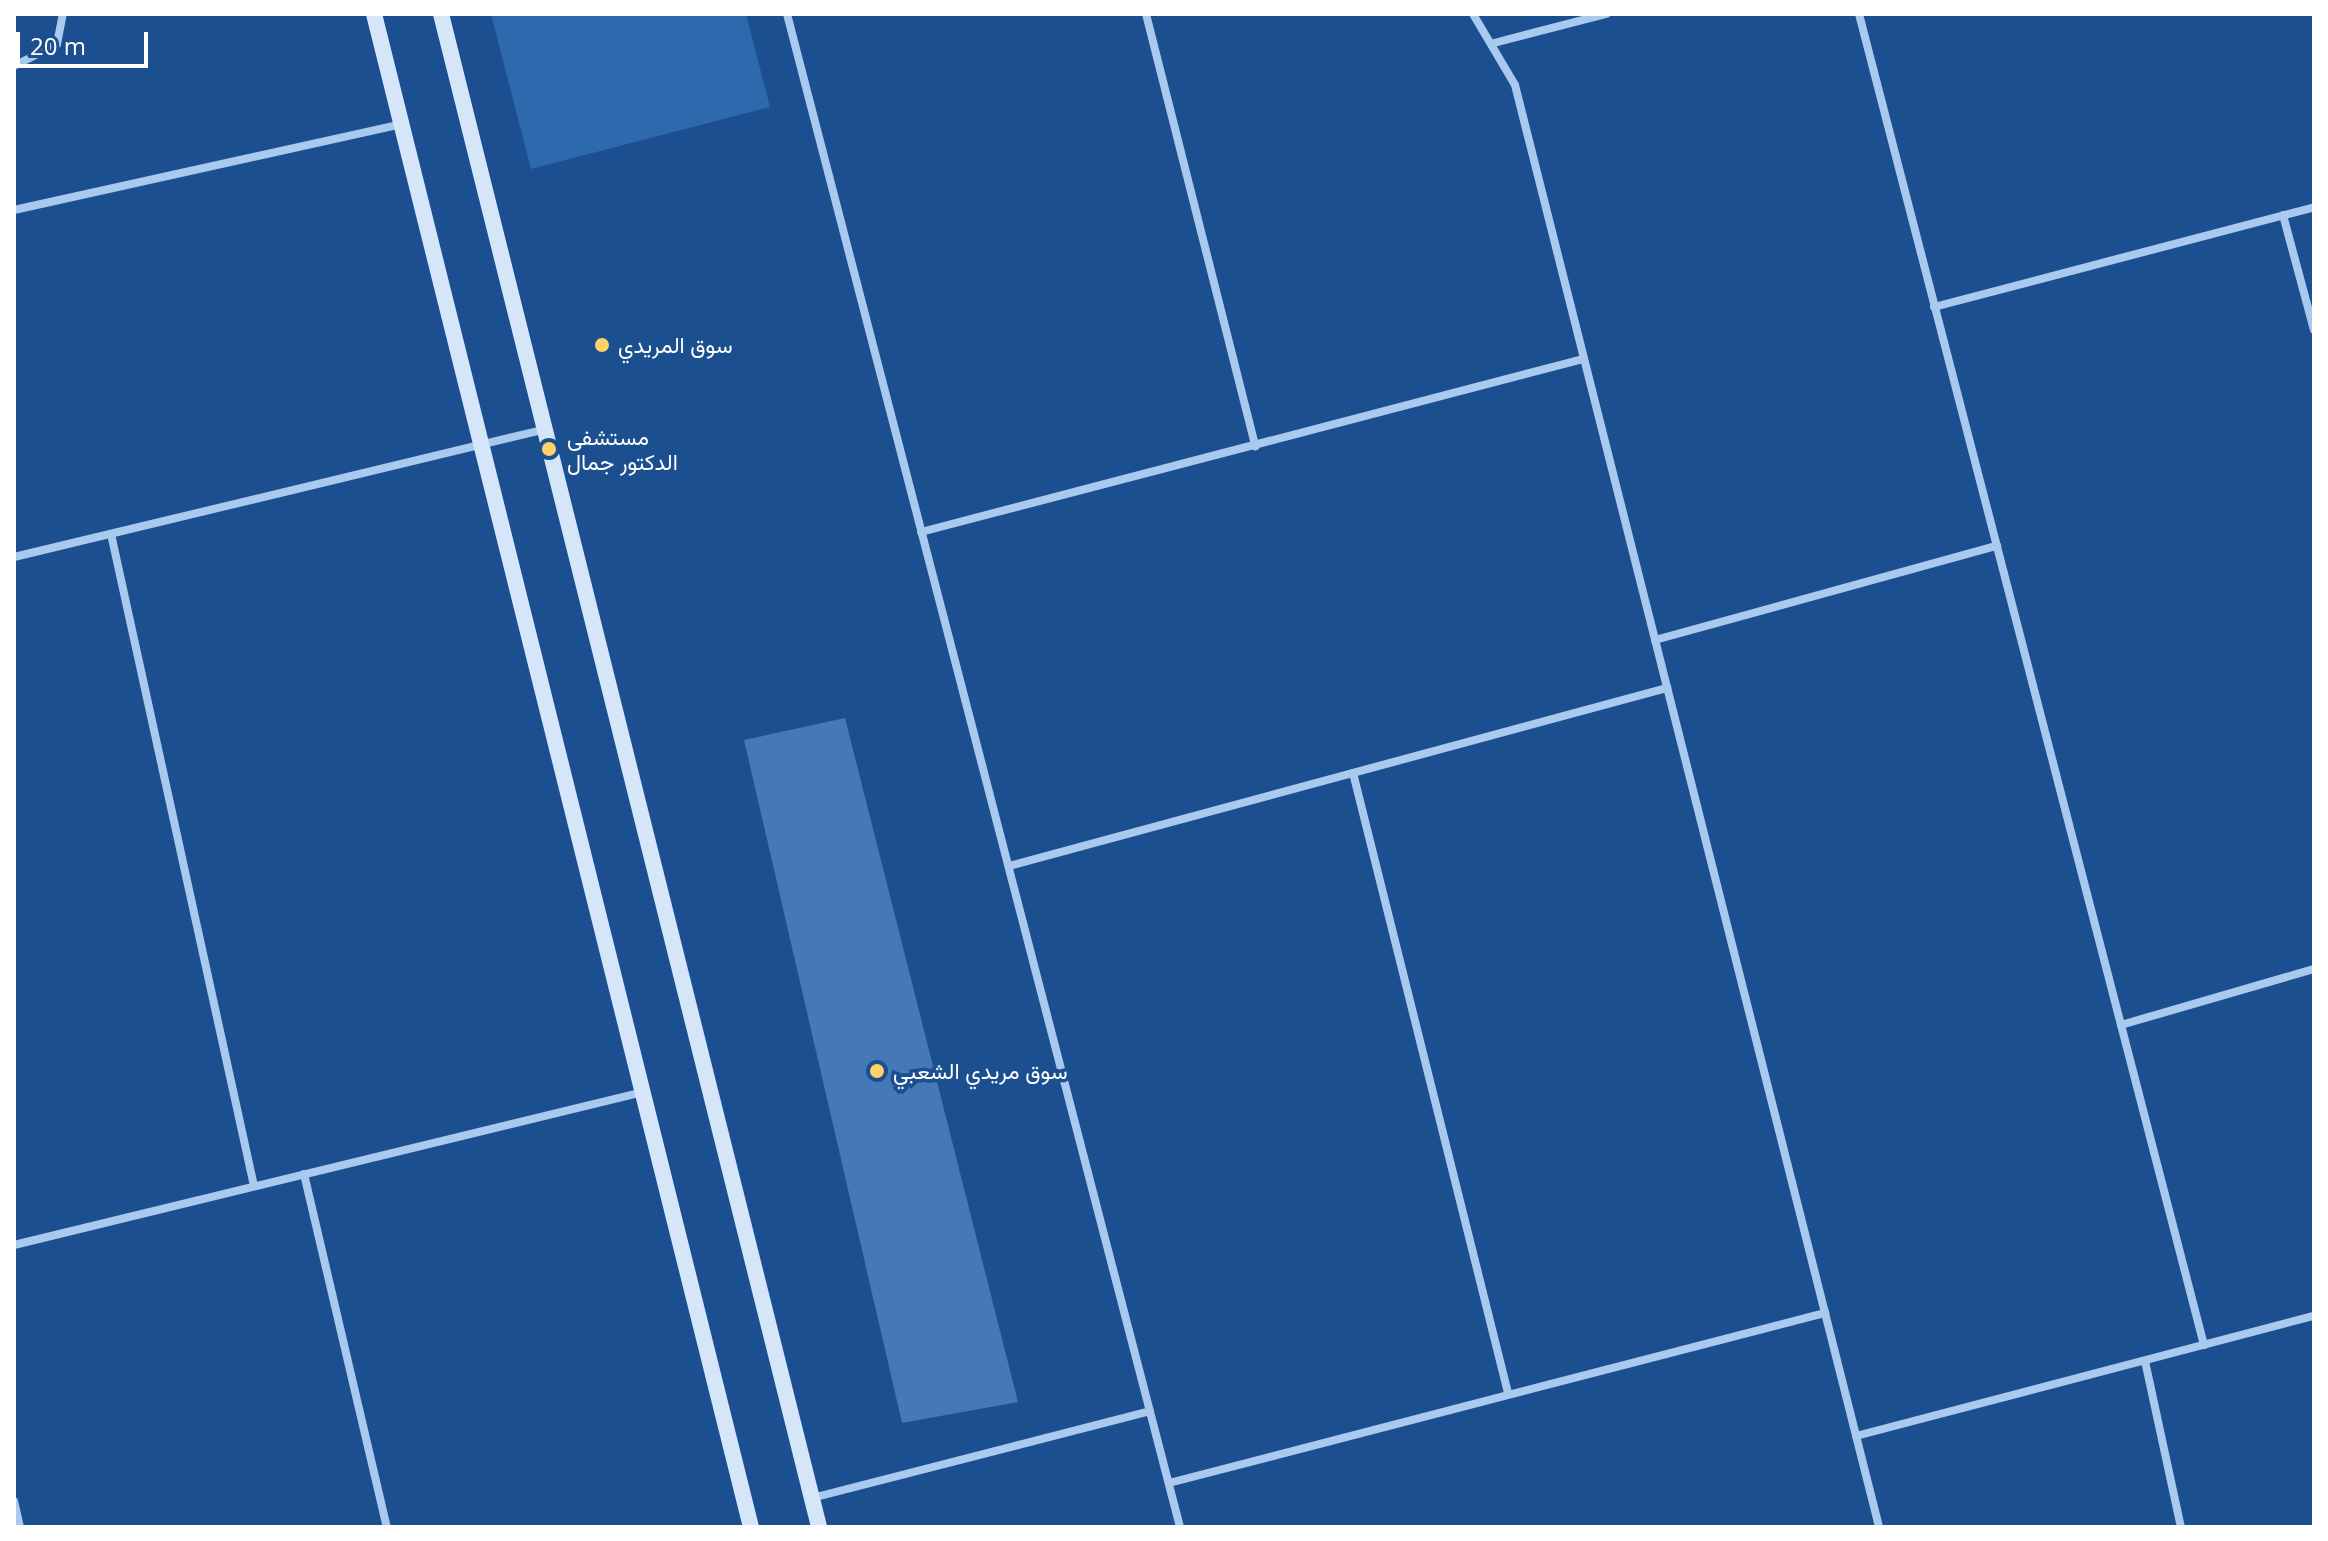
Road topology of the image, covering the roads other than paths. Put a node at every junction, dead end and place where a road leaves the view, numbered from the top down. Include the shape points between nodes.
1 (63, 14) edge
2 (374, 14) edge
3 (441, 14) edge
4 (787, 14) edge
5 (1146, 14) edge
6 (1473, 14) edge
7 (1606, 14) edge
8 (1859, 14) edge
9 (1494, 43) junction
10 (14, 66) edge
11 (401, 124) junction
12 (2314, 207) edge
13 (14, 210) edge
14 (2283, 215) junction
15 (1934, 307) junction
16 (2314, 330) edge
17 (1583, 359) junction
18 (542, 430) junction
19 (481, 444) junction
20 (1255, 446) junction
21 (921, 532) junction
22 (111, 534) junction
23 (1997, 546) junction
24 (14, 557) edge
25 (1655, 640) junction
26 (1667, 688) junction
27 (1353, 773) junction
28 (1009, 866) junction
29 (2314, 969) edge
30 (2121, 1025) junction
31 (643, 1092) junction
32 (304, 1174) junction
33 (254, 1186) junction
34 (14, 1245) edge
35 (1825, 1313) junction
36 (2314, 1316) edge
37 (2204, 1345) junction
38 (2145, 1361) junction
39 (1508, 1393) junction
40 (1150, 1411) junction
41 (1856, 1436) junction
42 (1169, 1483) junction
43 (812, 1498) junction
44 (14, 1501) edge
45 (20, 1527) edge
46 (387, 1527) edge
47 (751, 1527) edge
48 (819, 1527) edge
49 (1180, 1527) edge
50 (1879, 1527) edge
51 (2181, 1527) edge

1 - 10 street via 57,44
2 - 11 main road
3 - 18 main road
4 - 21 street
5 - 20 street
6 - 9 street
7 - 9 street
8 - 15 street
9 - 17 street via 1515,85
11 - 13 street
11 - 19 main road
12 - 14 street
14 - 15 street
14 - 16 street
15 - 23 street
17 - 20 street
17 - 25 street
18 - 19 street
18 - 43 main road
19 - 22 street
19 - 31 main road
20 - 21 street
21 - 28 street
22 - 24 street
22 - 33 street
23 - 25 street
23 - 30 street
25 - 26 street
26 - 27 street
26 - 35 street
27 - 28 street
27 - 39 street
28 - 40 street
29 - 30 street
30 - 37 street
31 - 32 street
31 - 47 main road
32 - 33 street
32 - 46 street
33 - 34 street
35 - 39 street
35 - 41 street
36 - 37 street
37 - 38 street
38 - 41 street
38 - 51 street
39 - 42 street
40 - 42 street
40 - 43 street
41 - 50 street
42 - 49 street
43 - 48 main road
44 - 45 street

